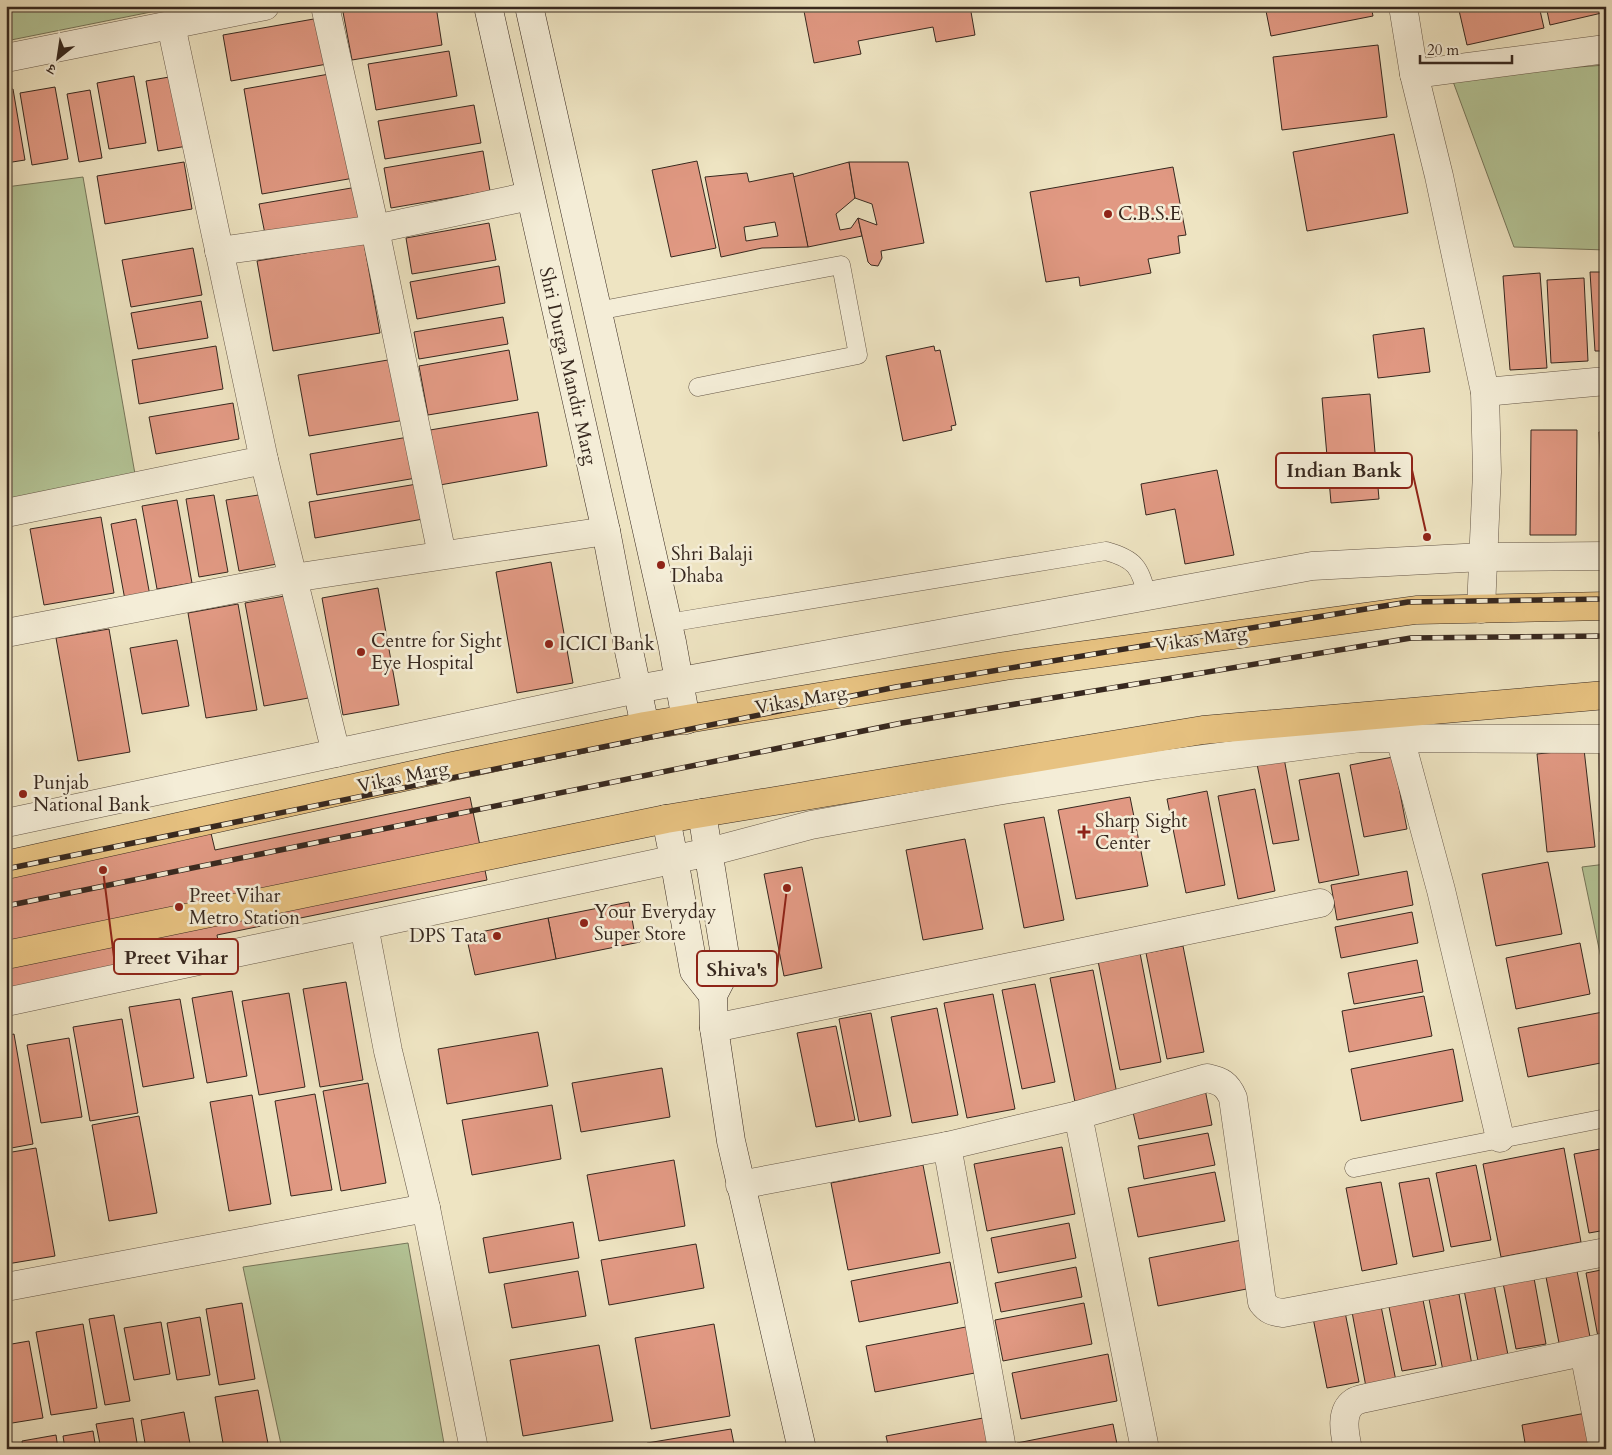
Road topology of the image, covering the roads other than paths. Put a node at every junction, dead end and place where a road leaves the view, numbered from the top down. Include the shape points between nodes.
1 (265, 6) edge
2 (325, 6) edge
3 (488, 6) edge
4 (529, 6) edge
5 (1403, 6) edge
6 (171, 25) junction
7 (1606, 49) edge
8 (6, 58) edge
9 (1414, 74) junction
10 (530, 196) junction
11 (376, 229) junction
12 (219, 251) junction
13 (598, 310) junction
14 (1606, 381) edge
15 (698, 387) dead end
16 (1486, 392) junction
17 (264, 460) junction
18 (632, 464) junction
19 (593, 474) junction
20 (6, 513) edge
21 (606, 531) junction
22 (442, 556) junction
23 (1606, 556) edge
24 (1483, 557) junction
25 (293, 578) junction
26 (1147, 596) junction
27 (1606, 606) edge
28 (1481, 609) junction
29 (668, 623) junction
30 (6, 632) edge
31 (679, 681) junction
32 (637, 689) junction
33 (1606, 695) edge
34 (686, 720) junction
35 (645, 726) junction
36 (1400, 738) junction
37 (1606, 738) edge
38 (336, 753) junction
39 (702, 813) junction
40 (666, 819) junction
41 (6, 823) edge
42 (708, 852) junction
43 (674, 859) junction
44 (6, 865) edge
45 (1320, 903) dead end
46 (366, 936) dead end
47 (6, 955) edge
48 (713, 995) junction
49 (6, 1002) edge
50 (714, 1028) junction
51 (1078, 1115) junction
52 (1606, 1118) edge
53 (1500, 1138) junction
54 (947, 1146) junction
55 (1354, 1168) dead end
56 (740, 1186) junction
57 (426, 1208) junction
58 (1606, 1252) edge
59 (6, 1287) edge
60 (1595, 1350) edge
61 (1144, 1444) dead end
62 (474, 1449) edge
63 (802, 1449) edge
64 (1002, 1449) edge
65 (1348, 1449) edge
66 (1603, 1449) edge

1 - 6 street
2 - 11 street
3 - 10 street, Shri Durga Mandir Marg
4 - 13 street
5 - 9 street
6 - 8 street
6 - 12 street
7 - 9 street
9 - 16 street
10 - 11 street
10 - 19 street, Shri Durga Mandir Marg
11 - 12 street
11 - 22 street
12 - 17 street
13 - 15 lane via 841,264 858,354
13 - 18 street
14 - 16 street
16 - 24 street
17 - 20 street
17 - 25 street
18 - 19 street
18 - 29 street
19 - 21 street, Shri Durga Mandir Marg
21 - 22 street
21 - 32 street, Shri Durga Mandir Marg
22 - 25 street
23 - 24 street
24 - 26 street via 1312,566
24 - 28 street
25 - 30 street
25 - 38 street
26 - 29 lane via 1143,577 1133,563 1125,556 1106,551
26 - 31 street
27 - 28 main road, Vikas Marg
28 - 34 main road, Vikas Marg via 1416,610 1005,666
29 - 31 street
31 - 32 street
31 - 34 street
32 - 35 street, Shri Durga Mandir Marg
32 - 38 street
33 - 39 main road via 1203,730
34 - 35 main road, Vikas Marg
35 - 44 main road, Vikas Marg
36 - 37 street
36 - 42 street via 1351,739 1006,789 812,825
36 - 53 street via 1441,890
38 - 41 street
39 - 40 main road
39 - 42 street
40 - 43 street
40 - 47 main road
42 - 43 street
42 - 48 street via 727,968
43 - 48 street via 694,971
43 - 49 street
45 - 50 street
46 - 57 street via 388,1051
48 - 50 street
50 - 56 street
51 - 54 street
51 - 58 street via 1207,1078 1220,1081 1229,1088 1262,1302 1274,1312 1283,1313
51 - 61 street
52 - 53 lane
53 - 55 lane
54 - 56 street
54 - 64 street
56 - 63 street
57 - 59 street
57 - 62 street
60 - 65 street via 1353,1403 1344,1426
60 - 66 street

